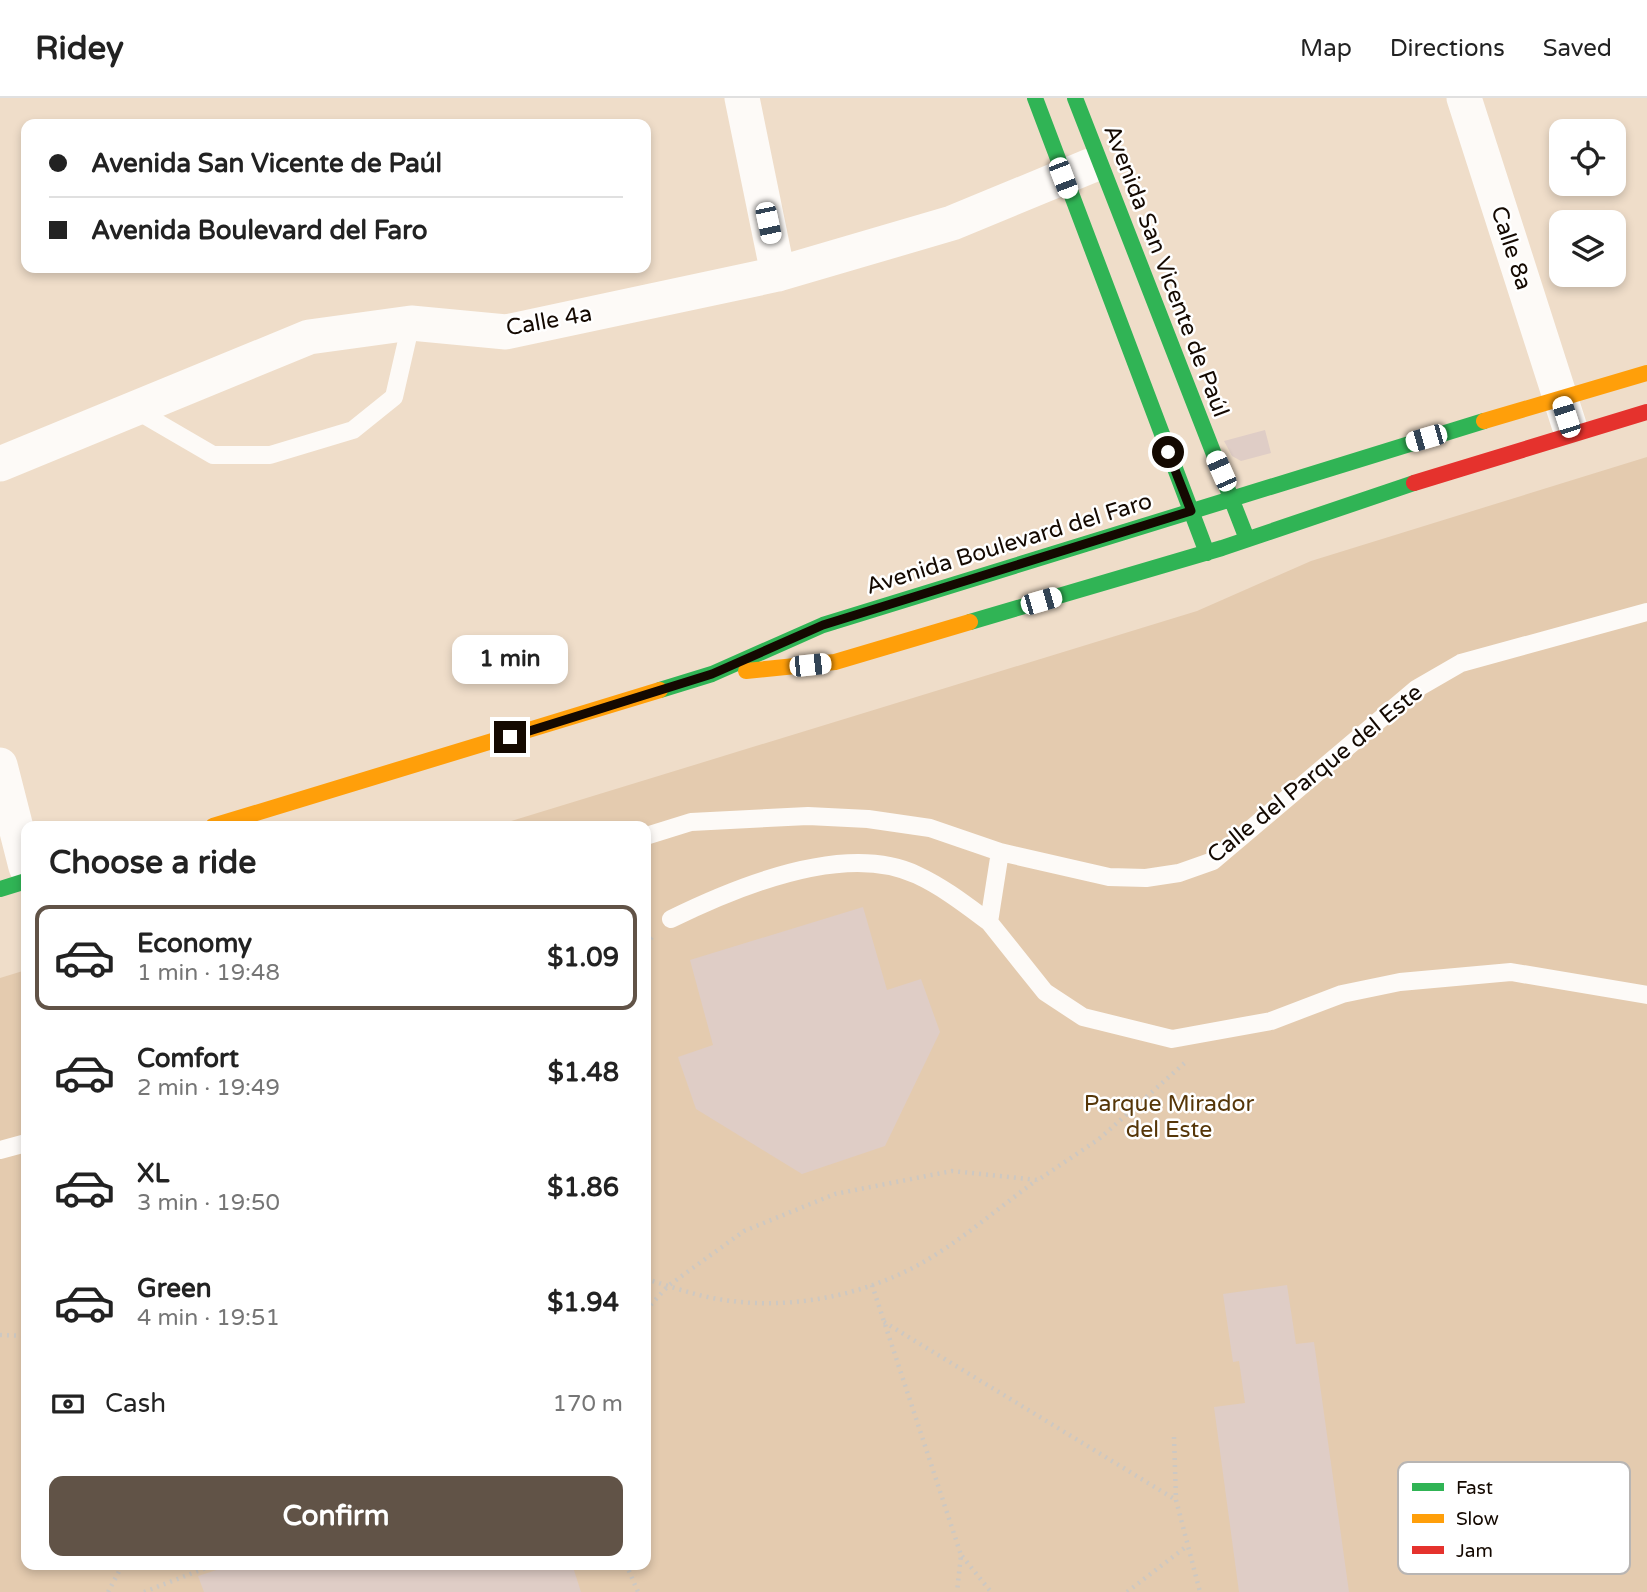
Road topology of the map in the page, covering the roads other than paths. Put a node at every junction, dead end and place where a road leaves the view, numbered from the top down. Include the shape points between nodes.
1 (742, 98) edge
2 (1035, 98) edge
3 (1075, 98) edge
4 (1464, 98) edge
5 (1098, 162) junction
6 (1063, 178) junction
7 (778, 274) junction
8 (411, 323) junction
9 (1647, 373) edge
10 (1560, 398) junction
11 (134, 409) junction
12 (1647, 412) edge
13 (1572, 435) junction
14 (0, 464) edge
15 (1232, 497) junction
16 (1191, 511) junction
17 (1247, 539) junction
18 (1207, 553) junction
19 (1647, 612) edge
20 (712, 674) junction
21 (0, 765) edge
22 (229, 821) edge
23 (651, 834) edge
24 (21, 847) edge
25 (1000, 852) junction
26 (21, 883) edge
27 (0, 889) edge
28 (671, 919) dead end
29 (989, 922) junction
30 (1647, 995) edge
31 (21, 1144) edge
32 (0, 1150) edge

1 - 7 street
2 - 6 street
3 - 5 street, Avenida San Vicente de Paúl
4 - 10 street, Calle 8a
5 - 6 street, Calle 4a
5 - 15 street, Avenida San Vicente de Paúl
6 - 7 street, Calle 4a via 952,223
6 - 16 street
7 - 8 street, Calle 4a via 506,332
8 - 11 street, Calle 4a via 309,337
8 - 11 lane via 394,397 353,430 270,455 213,455
9 - 10 street, Avenida Boulevard del Faro
10 - 13 street, Calle 8a
10 - 15 street, Avenida Boulevard del Faro
11 - 14 street, Calle 4a
12 - 13 street, Avenida Boulevard del Faro
13 - 17 street, Avenida Boulevard del Faro via 1457,468
15 - 16 street, Avenida Boulevard del Faro
15 - 17 street, Avenida San Vicente de Paúl
16 - 18 street
16 - 20 street, Avenida Boulevard del Faro via 823,625
17 - 18 street, Avenida Boulevard del Faro
18 - 20 street, Avenida Boulevard del Faro via 835,662
19 - 25 lane, Calle del Parque del Este via 1461,663 1416,690 1213,861 1146,878 1109,877
20 - 22 street, Avenida Boulevard del Faro
21 - 24 street
23 - 25 lane, Calle del Parque del Este via 691,822 808,816 868,819 930,828
25 - 29 lane
26 - 27 street
28 - 29 lane via 723,893 792,873 833,865 880,864 916,873
29 - 30 lane via 1045,992 1083,1017 1172,1039 1271,1021 1342,994 1400,982 1511,972
31 - 32 lane

